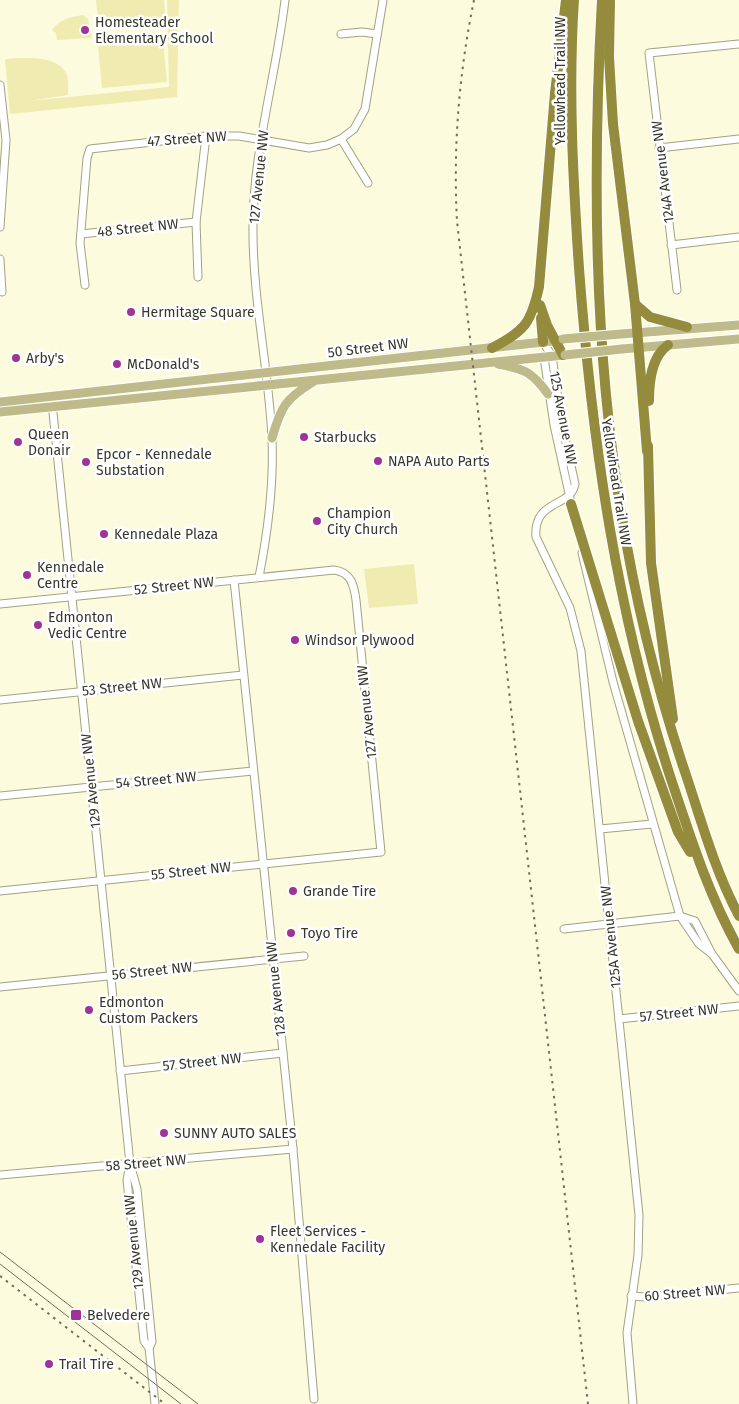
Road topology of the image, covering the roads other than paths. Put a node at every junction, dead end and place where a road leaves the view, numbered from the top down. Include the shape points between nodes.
1 (285, 0) edge
2 (383, 0) edge
3 (566, 0) edge
4 (574, 0) edge
5 (602, 0) edge
6 (610, 0) edge
7 (341, 34) dead end
8 (377, 34) junction
9 (739, 44) edge
10 (0, 86) edge
11 (206, 136) junction
12 (341, 139) junction
13 (739, 139) edge
14 (262, 140) junction
15 (659, 148) junction
16 (3, 157) edge
17 (368, 183) dead end
18 (196, 222) junction
19 (0, 227) edge
20 (81, 234) junction
21 (739, 237) edge
22 (671, 245) junction
23 (0, 259) edge
24 (198, 276) dead end
25 (85, 285) dead end
26 (539, 287) junction
27 (677, 290) dead end
28 (2, 292) dead end
29 (635, 304) junction
30 (540, 305) junction
31 (739, 325) edge
32 (687, 327) junction
33 (638, 332) junction
34 (739, 339) edge
35 (559, 340) junction
36 (543, 342) junction
37 (668, 345) junction
38 (492, 348) junction
39 (640, 348) junction
40 (564, 355) junction
41 (548, 356) junction
42 (491, 362) junction
43 (266, 374) junction
44 (316, 380) junction
45 (267, 386) junction
46 (548, 394) junction
47 (0, 402) edge
48 (52, 402) junction
49 (0, 412) edge
50 (272, 438) junction
51 (648, 451) junction
52 (570, 499) junction
53 (346, 574) joint
54 (259, 577) junction
55 (234, 580) junction
56 (72, 596) junction
57 (0, 604) edge
58 (243, 675) junction
59 (82, 691) junction
60 (0, 700) edge
61 (676, 747) junction
62 (253, 770) junction
63 (91, 786) junction
64 (0, 796) edge
65 (652, 824) junction
66 (600, 829) junction
67 (381, 852) joint
68 (263, 864) junction
69 (699, 865) junction
70 (101, 881) junction
71 (0, 891) edge
72 (680, 916) junction
73 (739, 916) edge
74 (610, 924) junction
75 (564, 929) dead end
76 (739, 949) edge
77 (304, 956) dead end
78 (273, 959) junction
79 (111, 976) junction
80 (0, 987) edge
81 (739, 991) edge
82 (739, 1006) edge
83 (619, 1019) junction
84 (283, 1053) junction
85 (120, 1071) junction
86 (292, 1149) junction
87 (130, 1164) junction
88 (0, 1175) edge
89 (739, 1288) edge
90 (631, 1296) junction
91 (314, 1399) dead end
92 (155, 1404) edge
93 (634, 1404) edge

1 - 14 street, 127 Avenue NW
2 - 8 street
3 - 26 highway
4 - 69 highway, Yellowhead Trail NW via 572,109 576,218 593,431 633,648 658,740
5 - 61 highway, Yellowhead Trail NW via 595,223 598,314 607,415 618,501 638,604
6 - 29 highway via 613,124
7 - 8 street
8 - 12 street via 364,114 354,129
9 - 15 street, 124A Avenue NW via 649,53
10 - 16 street
11 - 14 street, 47 Street NW
11 - 18 street
11 - 20 street, 47 Street NW via 90,150
12 - 14 street, 47 Street NW via 316,148
12 - 17 street
13 - 15 street
14 - 43 street, 127 Avenue NW via 254,194 253,233
15 - 22 street, 124A Avenue NW
16 - 19 street
18 - 20 street, 48 Street NW
18 - 24 street
20 - 25 street
21 - 22 street
22 - 27 street, 124A Avenue NW
23 - 28 street
26 - 30 highway
26 - 38 highway via 533,312 517,335
29 - 32 highway via 650,317
29 - 33 highway
30 - 35 highway
30 - 36 highway
31 - 32 main road, 50 Street NW
32 - 33 main road, 50 Street NW
33 - 35 main road, 50 Street NW, bridge
33 - 39 highway
34 - 37 main road, 50 Street NW
35 - 36 main road, 50 Street NW
35 - 40 highway
36 - 38 main road, 50 Street NW
36 - 41 main road
37 - 39 main road, 50 Street NW
37 - 51 highway via 658,356 650,380
38 - 43 main road, 50 Street NW
39 - 40 main road, 50 Street NW, bridge
39 - 51 highway
40 - 41 main road, 50 Street NW
41 - 42 main road, 50 Street NW
41 - 46 street, 125 Avenue NW
41 - 52 street, 125 Avenue NW via 575,480
42 - 44 main road, 50 Street NW
42 - 46 main road via 524,369
43 - 45 street, 127 Avenue NW
43 - 48 main road, 50 Street NW
44 - 45 main road, 50 Street NW
44 - 50 main road via 287,400 280,410
45 - 48 main road, 50 Street NW
45 - 50 street
46 - 52 street, 125 Avenue NW
47 - 48 main road, 50 Street NW
48 - 49 main road, 50 Street NW
48 - 56 street, 129 Avenue NW
50 - 54 street via 269,518
51 - 61 highway via 651,563
52 - 65 street via 613,682
52 - 66 street, 125A Avenue NW via 541,514 536,524 536,537 570,608 579,635
52 - 69 highway via 641,730 678,832
53 - 54 street, 52 Street NW via 334,570
53 - 67 street, 127 Avenue NW via 353,583 356,600
54 - 55 street, 52 Street NW
55 - 56 street, 52 Street NW
55 - 58 street, 128 Avenue NW
56 - 57 street, 52 Street NW
56 - 59 street, 129 Avenue NW
58 - 59 street, 53 Street NW
58 - 62 street, 128 Avenue NW
59 - 60 street, 53 Street NW
59 - 63 street, 129 Avenue NW
61 - 73 highway, Yellowhead Trail NW via 722,882
62 - 63 street, 54 Street NW
62 - 68 street, 128 Avenue NW
63 - 64 street, 54 Street NW
63 - 70 street, 129 Avenue NW
65 - 66 street
65 - 72 street via 658,835
66 - 74 street, 125A Avenue NW
67 - 68 street, 55 Street NW
68 - 70 street, 55 Street NW
68 - 78 street, 128 Avenue NW
69 - 76 highway, Yellowhead Trail NW
70 - 71 street, 55 Street NW
70 - 79 street, 129 Avenue NW
72 - 74 street
72 - 81 street via 695,921 712,954
74 - 75 street
74 - 83 street, 125A Avenue NW
77 - 78 street, 56 Street NW
78 - 79 street, 56 Street NW
78 - 84 street, 128 Avenue NW
79 - 80 street, 56 Street NW
79 - 85 street, 129 Avenue NW
82 - 83 street, 57 Street NW
83 - 90 street, 125A Avenue NW via 639,1215 638,1255
84 - 85 street, 57 Street NW
84 - 86 street, 128 Avenue NW
85 - 87 street, 129 Avenue NW
86 - 87 street, 58 Street NW
86 - 91 street, 128 Avenue NW
87 - 88 street, 58 Street NW
87 - 92 street, 129 Avenue NW via 127,1180 144,1341 149,1348
89 - 90 street, 60 Street NW
90 - 93 street, 125A Avenue NW via 627,1341

